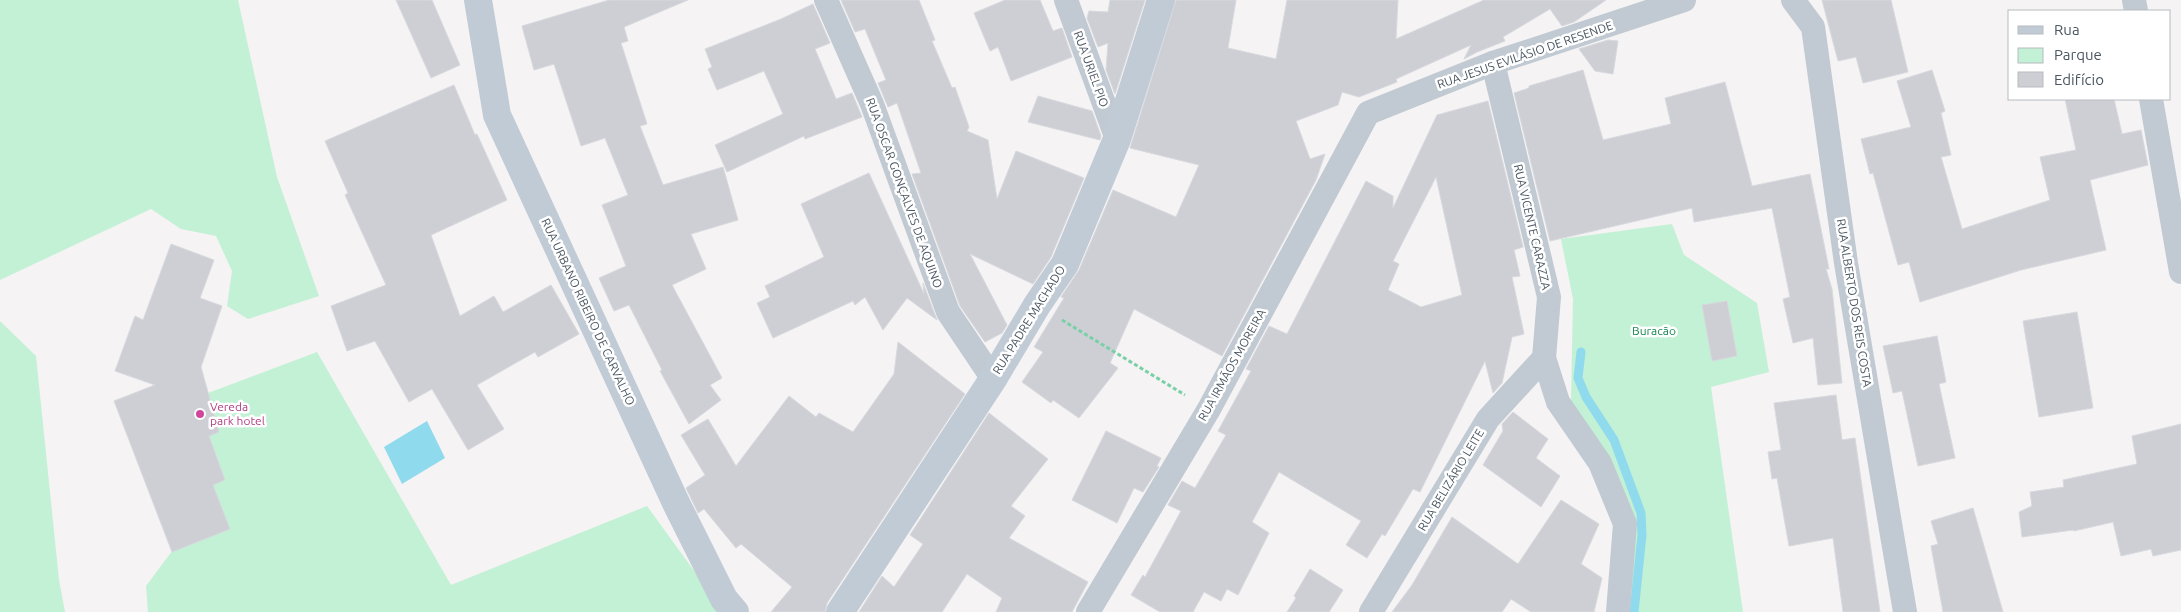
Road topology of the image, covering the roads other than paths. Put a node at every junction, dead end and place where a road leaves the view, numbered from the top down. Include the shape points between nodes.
1 (478, 0) edge
2 (826, 0) edge
3 (1066, 0) edge
4 (1161, 0) edge
5 (1684, 0) edge
6 (1793, 0) edge
7 (1494, 63) junction
8 (2151, 100) edge
9 (1368, 113) joint
10 (1117, 139) junction
11 (2181, 272) edge
12 (1544, 358) junction
13 (993, 380) junction
14 (735, 612) edge
15 (840, 612) edge
16 (1088, 612) edge
17 (1371, 612) edge
18 (1618, 612) edge
19 (1905, 612) edge

1 - 14 street, RUA URBANO RIBEIRO DE CARVALHO via 497,115 676,503 724,599
2 - 13 street, RUA OSCAR GONÇALVES DE AQUINO via 872,104 948,312
3 - 10 street, RUA URIEL PIO
4 - 10 street, RUA PADRE MACHADO
5 - 7 street, RUA JESUS EVILÁSIO DE RESENDE
6 - 19 street, RUA ALBERTO DOS REIS COSTA via 1813,27 1846,263
7 - 9 street, RUA JESUS EVILÁSIO DE RESENDE
7 - 12 street, RUA VICENTE CARAZZA via 1549,297
8 - 11 street
9 - 16 street, RUA IRMÃOS MOREIRA via 1209,409
10 - 13 street, RUA PADRE MACHADO via 1065,264
12 - 17 street, RUA BELIZÁRIO LEITE via 1488,419
12 - 18 street, RUA VICENTE CARAZZA via 1558,402 1600,463 1625,524
13 - 15 street, RUA PADRE MACHADO

